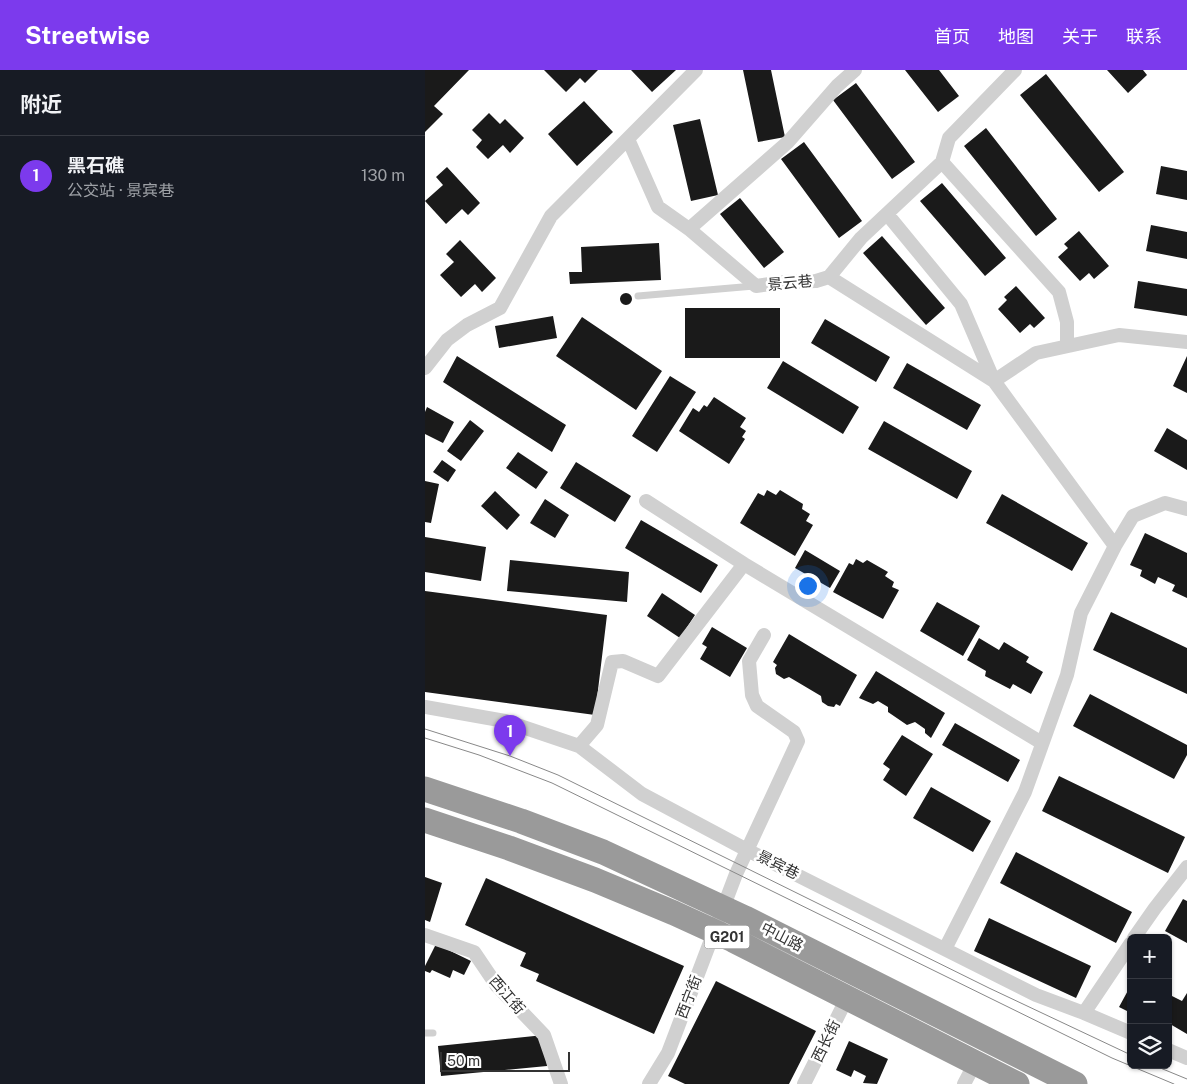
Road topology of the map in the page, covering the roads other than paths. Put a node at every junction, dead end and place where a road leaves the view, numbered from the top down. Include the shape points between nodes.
1 (696, 70) edge
2 (855, 70) edge
3 (1015, 70) edge
4 (628, 139) junction
5 (943, 162) junction
6 (887, 214) junction
7 (689, 230) junction
8 (829, 277) junction
9 (756, 286) junction
10 (638, 296) dead end
11 (1187, 342) edge
12 (1067, 346) junction
13 (425, 368) edge
14 (994, 381) junction
15 (646, 502) dead end
16 (1187, 509) edge
17 (1115, 546) junction
18 (744, 564) junction
19 (764, 635) dead end
20 (425, 707) edge
21 (1042, 743) junction
22 (579, 746) junction
23 (425, 789) edge
24 (425, 820) edge
25 (747, 850) junction
26 (1187, 867) edge
27 (723, 908) junction
28 (714, 931) junction
29 (1137, 934) edge
30 (425, 935) edge
31 (945, 949) junction
32 (1127, 949) edge
33 (847, 998) junction
34 (1084, 1012) junction
35 (1127, 1031) edge
36 (425, 1033) edge
37 (433, 1033) dead end
38 (1172, 1052) edge
39 (1187, 1058) edge
40 (969, 1073) edge
41 (561, 1084) edge
42 (649, 1084) edge
43 (805, 1084) edge
44 (1017, 1084) edge
45 (1075, 1084) edge

1 - 4 street
2 - 7 street via 788,142
3 - 5 street via 949,138
4 - 7 street, 景云巷 via 657,207
4 - 13 street via 551,216 500,308 467,325 447,340
5 - 6 street
5 - 12 street via 1059,292 1067,322
6 - 8 street via 861,238
6 - 14 street via 961,304
7 - 9 street, 景云巷
8 - 9 street, 景云巷 via 816,282
8 - 14 street, 景云巷
9 - 10 lane
11 - 12 street via 1119,335
12 - 14 street via 1037,353
14 - 17 street
15 - 18 street
16 - 17 street via 1165,503 1133,516
17 - 21 street via 1081,612 1067,675
18 - 21 street
18 - 22 street via 658,676 623,661 611,662 597,725
19 - 25 street, 西宁街 via 749,661 752,695 757,706 795,732 799,741
20 - 22 street, 景宾巷 via 505,721
21 - 31 street via 1025,792
22 - 25 street, 景宾巷 via 642,794
23 - 27 highway, 中山路 / G201 via 603,852
24 - 28 highway, 中山路 / G201 via 595,880
25 - 27 street, 西宁街
25 - 31 street, 景宾巷
26 - 29 street
27 - 28 street, 西宁街
27 - 45 highway, 中山路 / G201
28 - 33 highway, 中山路 / G201
28 - 42 street, 西宁街 via 668,1053
30 - 41 street, 西江街 via 475,952 497,986 544,1036
31 - 34 street, 景宾巷 via 1036,995
32 - 34 street
33 - 40 highway, 中山路 / G201
33 - 43 street, 西长街
34 - 35 street, 景宾巷
36 - 37 lane
38 - 39 street
40 - 44 highway, 中山路 / G201

